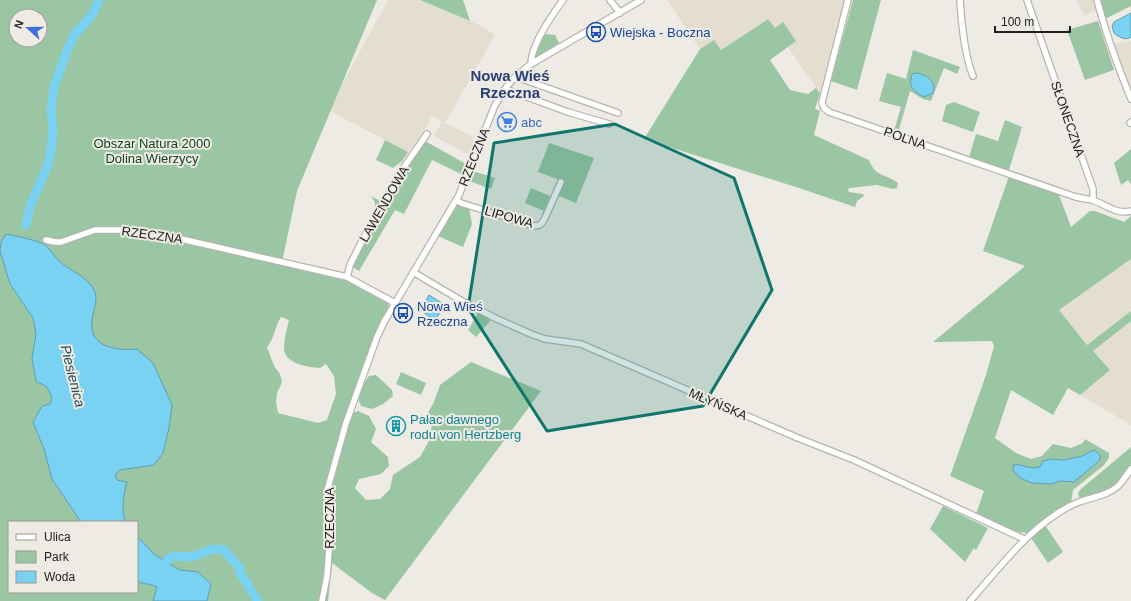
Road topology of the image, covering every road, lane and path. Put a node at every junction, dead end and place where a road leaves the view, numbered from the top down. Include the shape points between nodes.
1 (563, 0) edge
2 (610, 0) edge
3 (641, 0) edge
4 (848, 0) edge
5 (960, 0) edge
6 (1026, 0) edge
7 (1097, 0) edge
8 (620, 13) junction
9 (531, 64) junction
10 (519, 74) junction
11 (973, 76) dead end
12 (506, 89) junction
13 (1131, 99) edge
14 (618, 113) dead end
15 (609, 124) dead end
16 (428, 134) dead end
17 (561, 182) dead end
18 (456, 200) junction
19 (1093, 200) junction
20 (1131, 211) edge
21 (46, 240) dead end
22 (412, 272) junction
23 (347, 277) junction
24 (395, 303) junction
25 (1131, 469) edge
26 (1024, 539) junction
27 (322, 601) edge
28 (970, 601) edge

1 - 9 street via 540,39 531,58
2 - 8 street
3 - 8 street, RZECZNA
4 - 19 street, POLNA via 822,102 824,108 888,133 1076,197
5 - 11 street
6 - 19 street, SŁONECZNA via 1093,189
7 - 13 street via 1115,60
8 - 9 street, RZECZNA
9 - 10 street, RZECZNA
10 - 12 street, RZECZNA
10 - 14 street via 522,79
12 - 15 street
12 - 18 street, RZECZNA via 492,113
16 - 23 street, LAWENDOWA via 406,164 366,233 350,265
17 - 18 street, LIPOWA via 544,220 537,226
18 - 22 street, RZECZNA
19 - 20 street via 1117,211
21 - 23 street, RZECZNA via 61,242 95,230 120,230 226,248
22 - 24 street, RZECZNA
22 - 26 street, MŁYŃSKA via 462,301 524,331 545,339 581,344 854,460
23 - 24 street, RZECZNA
24 - 27 street, RZECZNA via 377,337 367,364 346,423 327,491 330,549
25 - 26 street via 1120,484 1106,494 1077,502 1066,508
26 - 28 street

